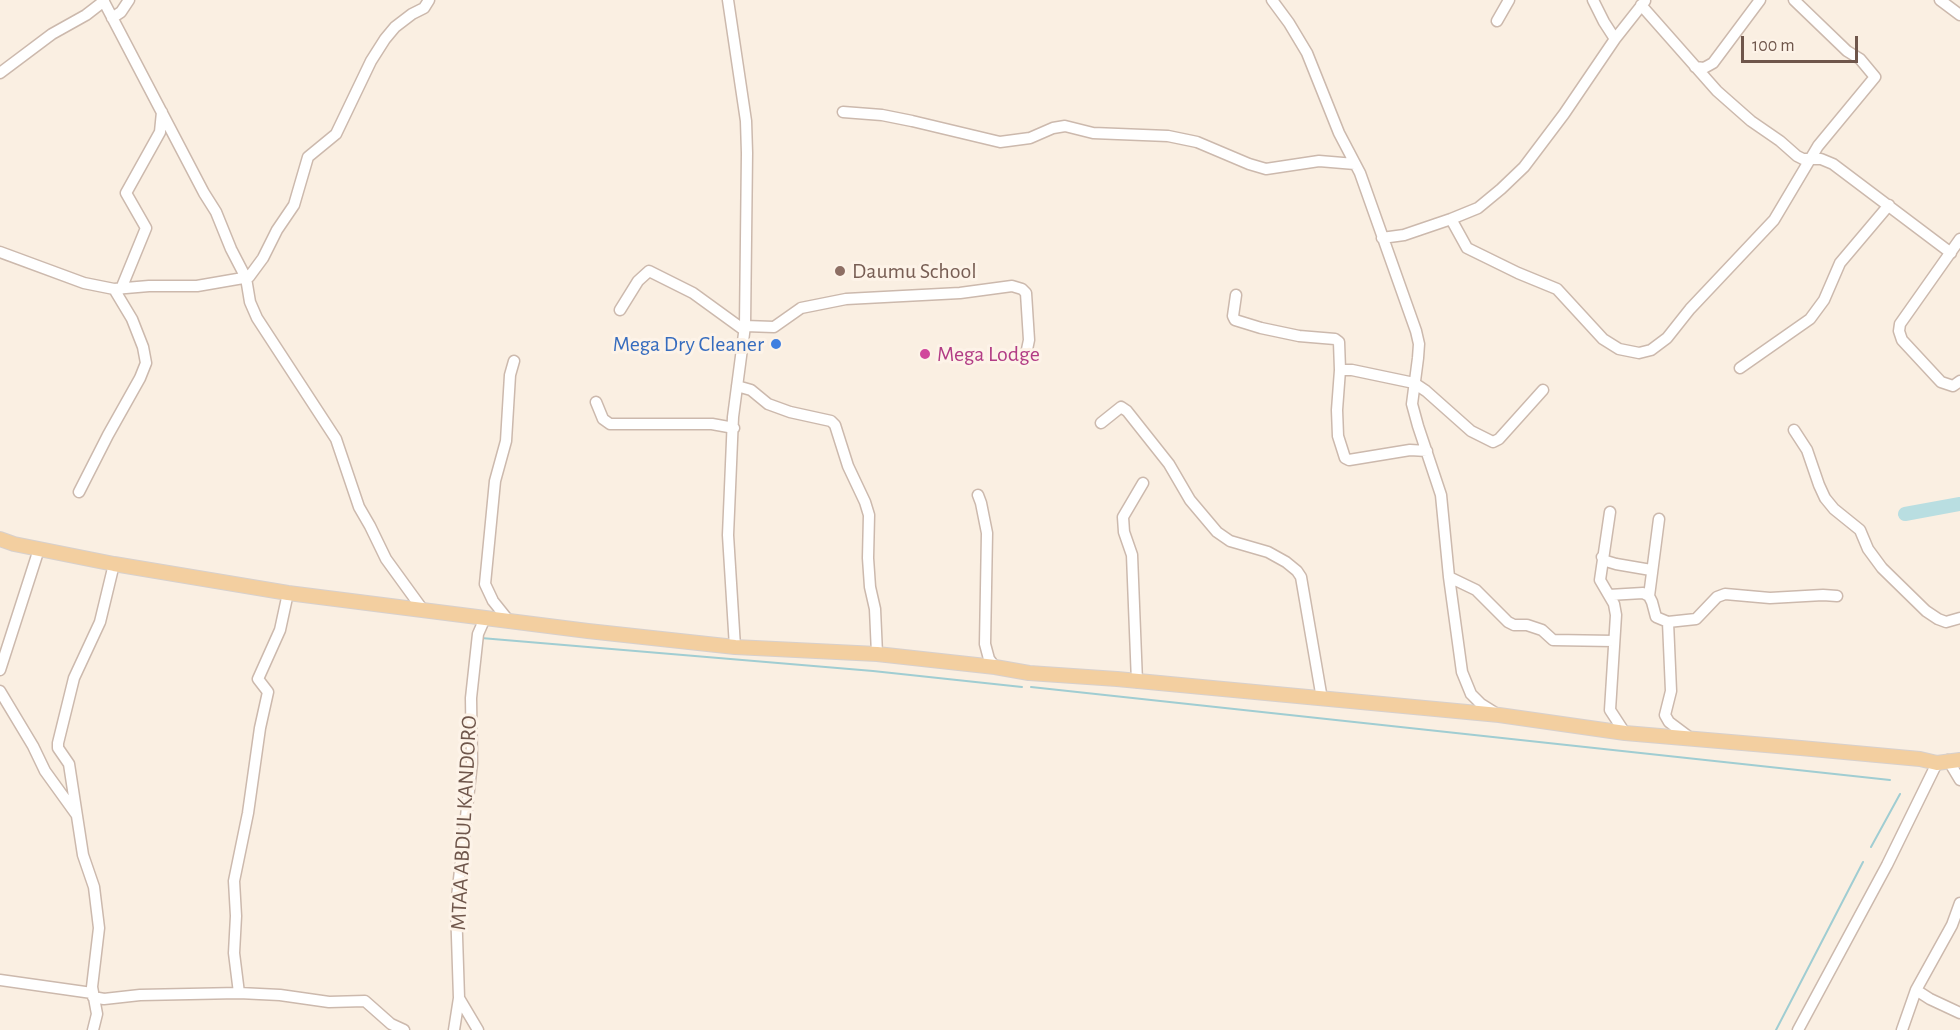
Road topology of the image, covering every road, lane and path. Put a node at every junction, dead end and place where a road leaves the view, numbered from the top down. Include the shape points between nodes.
1 (129, 0) edge
2 (429, 0) edge
3 (728, 0) edge
4 (1272, 0) edge
5 (1509, 0) edge
6 (1593, 0) edge
7 (1760, 0) edge
8 (1794, 0) edge
9 (1940, 0) edge
10 (104, 1) edge
11 (1643, 3) edge
12 (1960, 15) edge
13 (112, 18) junction
14 (1497, 21) dead end
15 (1615, 39) junction
16 (1695, 67) junction
17 (0, 73) edge
18 (162, 111) junction
19 (843, 112) dead end
20 (1815, 159) junction
21 (1355, 164) junction
22 (1889, 205) junction
23 (1451, 219) junction
24 (1404, 235) junction
25 (1382, 238) junction
26 (1960, 239) edge
27 (1388, 251) junction
28 (0, 252) edge
29 (1951, 253) junction
30 (246, 278) junction
31 (118, 289) junction
32 (1236, 295) dead end
33 (620, 310) dead end
34 (745, 328) junction
35 (1025, 359) dead end
36 (514, 361) dead end
37 (1740, 368) dead end
38 (1341, 370) junction
39 (1960, 381) edge
40 (1414, 383) junction
41 (737, 386) junction
42 (1543, 390) dead end
43 (596, 402) dead end
44 (1101, 423) dead end
45 (734, 428) junction
46 (1794, 430) dead end
47 (1427, 451) junction
48 (1143, 483) dead end
49 (79, 492) dead end
50 (978, 495) dead end
51 (1610, 512) dead end
52 (1659, 519) dead end
53 (0, 539) edge
54 (39, 549) junction
55 (1602, 557) junction
56 (114, 564) junction
57 (1651, 570) junction
58 (1449, 577) junction
59 (288, 593) junction
60 (1608, 595) junction
61 (1649, 596) junction
62 (1837, 596) dead end
63 (423, 610) junction
64 (485, 618) junction
65 (1960, 618) edge
66 (509, 621) junction
67 (1668, 622) junction
68 (1614, 641) junction
69 (735, 647) junction
70 (877, 654) junction
71 (995, 667) junction
72 (0, 670) edge
73 (1137, 682) junction
74 (0, 691) edge
75 (1322, 699) junction
76 (1499, 715) junction
77 (1625, 733) junction
78 (1689, 737) junction
79 (1948, 761) edge
80 (1960, 780) edge
81 (78, 817) junction
82 (1960, 903) edge
83 (1956, 928) edge
84 (0, 980) edge
85 (1916, 990) junction
86 (239, 993) junction
87 (92, 995) junction
88 (459, 998) junction
89 (1960, 1013) edge
90 (93, 1030) edge
91 (404, 1030) edge
92 (454, 1030) edge
93 (478, 1030) edge
94 (1798, 1030) edge
95 (1902, 1030) edge

1 - 13 street
2 - 30 street via 424,8 395,27 377,51 336,134 308,157 294,205 254,273
3 - 34 street via 747,137
4 - 21 street via 1307,53
5 - 14 street
6 - 15 street
7 - 16 street via 1713,63
8 - 20 street via 1875,76 1818,146
9 - 12 street
10 - 13 street
10 - 17 street
11 - 15 street
11 - 16 street
13 - 18 street
15 - 23 street via 1524,166 1478,208
16 - 20 street via 1750,121 1797,156
18 - 30 street
18 - 31 street via 160,132 126,193 146,228
19 - 21 street via 882,115 1000,142 1030,138 1065,126 1093,133 1168,136 1197,142 1266,169 1319,161
20 - 22 street via 1833,164
20 - 23 street via 1774,220 1667,338 1651,350 1639,353 1603,339 1557,289 1467,248
21 - 25 street
22 - 29 street
22 - 37 street via 1840,263 1824,300 1810,319
23 - 24 street
24 - 25 street
24 - 27 street
25 - 27 street
26 - 29 street
27 - 40 street via 1419,344
28 - 31 street via 84,283
29 - 39 street via 1900,324 1899,331 1902,340 1941,382 1953,386
30 - 31 street via 197,286
30 - 63 street via 257,318 336,439 358,507 386,559
31 - 49 street via 136,328 146,363
32 - 38 street via 1235,320 1299,336 1335,339 1339,342
33 - 34 street via 649,271 693,293
34 - 35 street via 774,327 801,308 846,299 949,294 1012,286 1026,293 1029,340
34 - 41 street
36 - 66 street via 506,441 495,481 485,584 492,601
38 - 40 street
38 - 47 street via 1338,436 1345,458
40 - 42 street via 1471,431 1493,442
40 - 47 street via 1414,415
41 - 45 street
41 - 70 street via 751,390 768,404 835,425 869,515 868,558
43 - 45 street via 610,424 712,424
44 - 75 street via 1121,407 1127,411 1217,532 1230,541 1268,552 1297,571
45 - 69 street via 728,534
46 - 65 street via 1807,450 1825,498 1860,530 1882,568 1938,619 1946,622
47 - 58 street via 1441,495
48 - 73 street via 1123,517 1132,555
50 - 71 street via 987,533 985,644
51 - 55 street
52 - 57 street
53 - 54 main road
54 - 56 main road
54 - 72 street
55 - 57 street via 1616,564
55 - 60 street via 1600,580
56 - 59 main road
56 - 81 street via 100,622 74,678 59,734 58,748 69,764
57 - 61 street
58 - 68 street via 1476,590 1514,625 1542,630 1553,640
58 - 76 street via 1462,672 1471,694
59 - 63 main road
59 - 86 street via 280,630 258,679 268,692 234,881 234,953
60 - 61 street
60 - 68 street via 1616,615
61 - 67 street via 1656,617
62 - 67 street via 1770,598 1725,594 1696,619
63 - 64 main road
64 - 66 main road
64 - 88 street, MTAA ABDUL KANDORO via 478,634 471,699 472,763 456,906
66 - 69 main road
67 - 78 street via 1671,691 1665,715
68 - 77 street via 1610,710
69 - 70 main road
70 - 71 main road
71 - 73 main road
73 - 75 main road
74 - 81 street via 45,771
75 - 76 main road
76 - 77 main road
77 - 78 main road
78 - 79 main road
79 - 80 street
79 - 94 street via 1887,864
81 - 87 street via 99,928
82 - 83 street
83 - 85 street
84 - 87 street
85 - 89 street
85 - 95 street
86 - 87 street via 104,999
86 - 91 street via 329,1002 365,1001
87 - 90 street via 97,1014
88 - 92 street, MTAA ABDUL KANDORO
88 - 93 street

